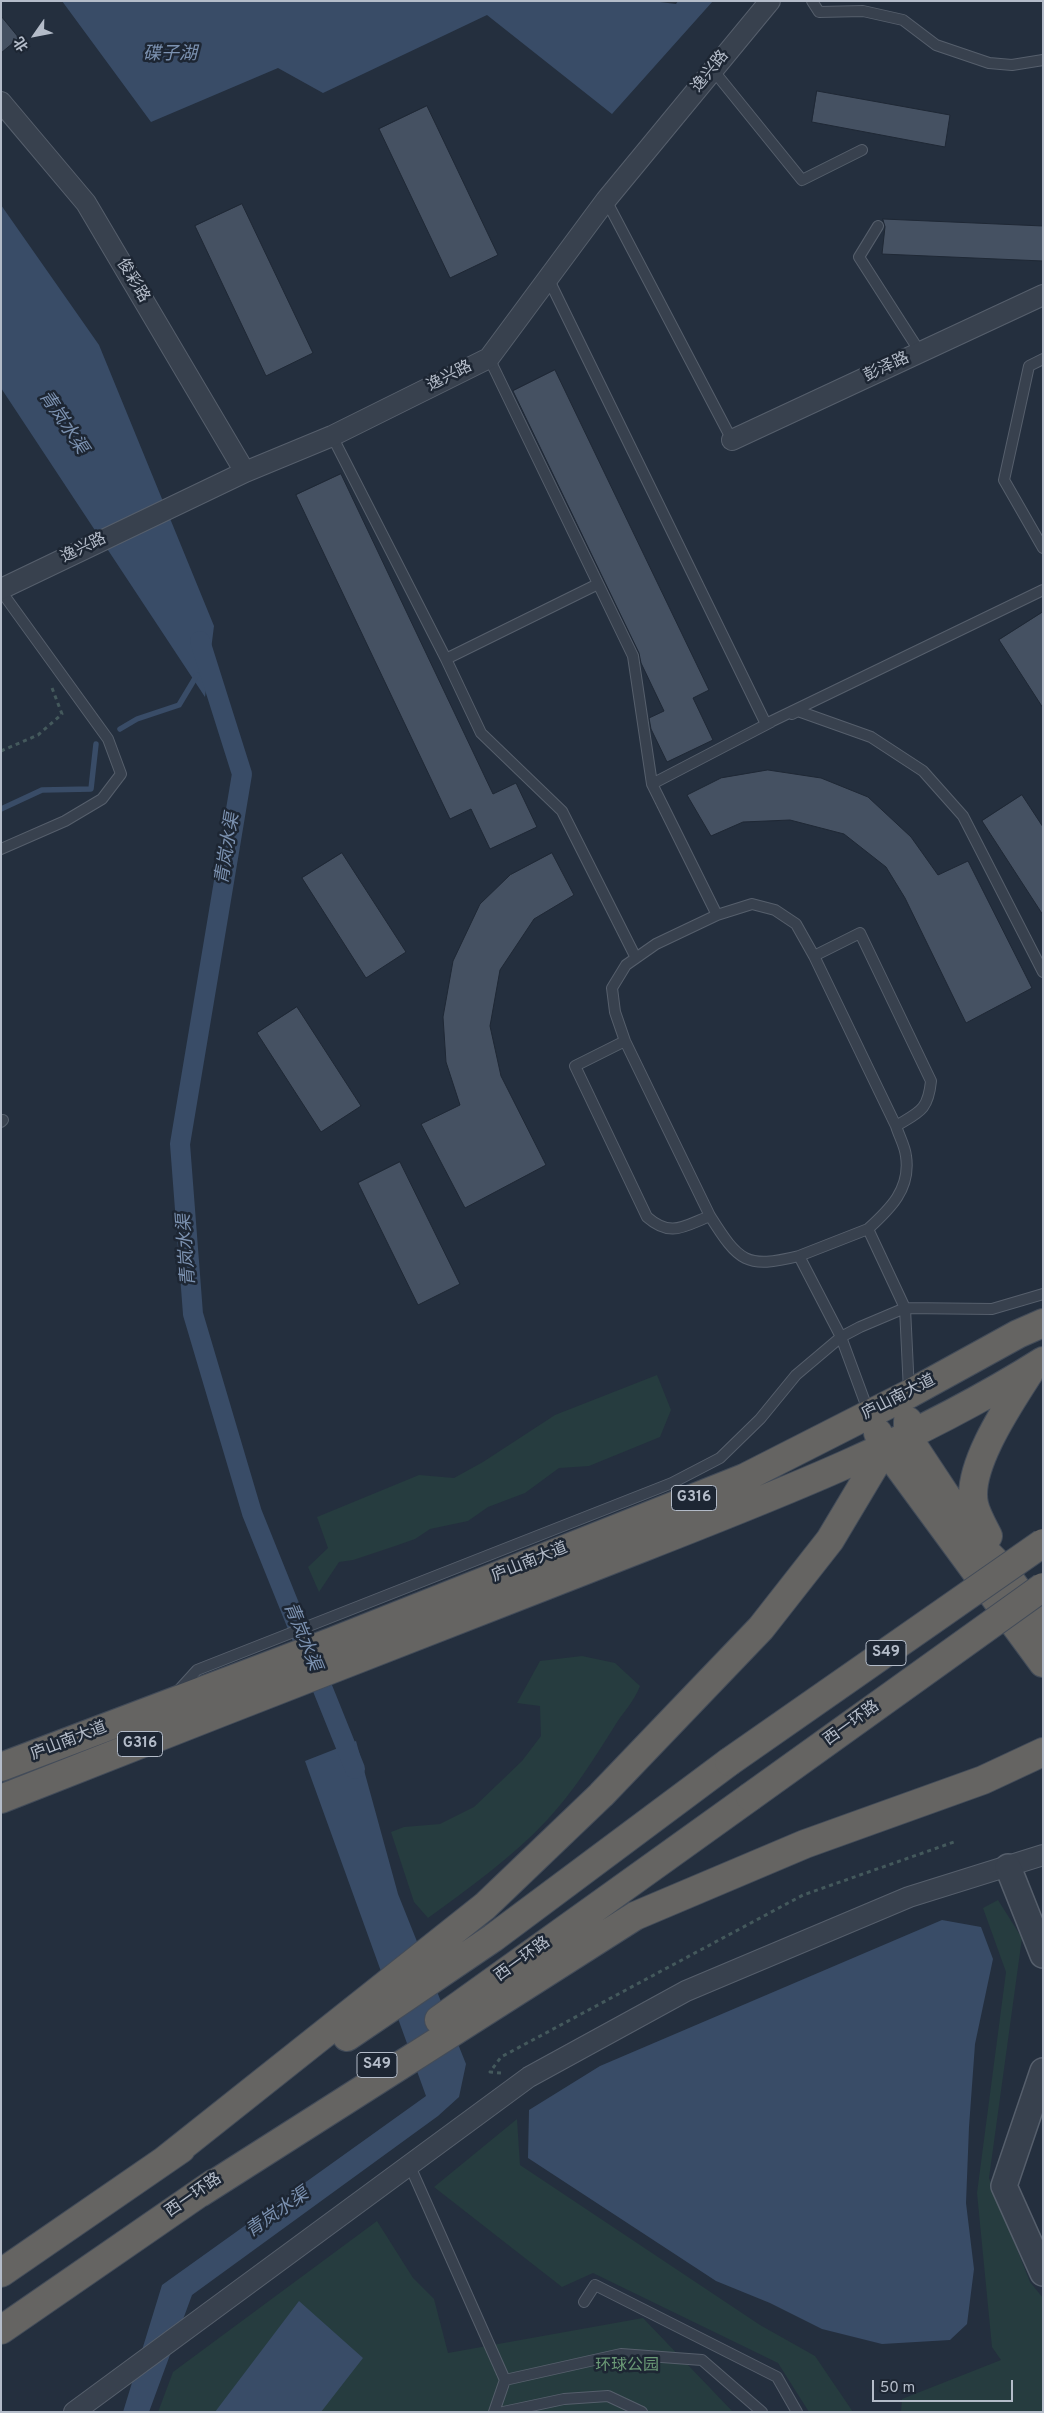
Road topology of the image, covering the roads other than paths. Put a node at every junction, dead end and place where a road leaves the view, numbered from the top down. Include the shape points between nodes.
1 (770, 1) edge
2 (812, 1) edge
3 (1043, 60) edge
4 (713, 70) junction
5 (1, 102) edge
6 (862, 150) dead end
7 (606, 200) junction
8 (878, 226) dead end
9 (548, 278) junction
10 (1043, 295) edge
11 (920, 352) junction
12 (489, 358) junction
13 (1043, 359) edge
14 (332, 436) junction
15 (732, 440) joint
16 (245, 472) junction
17 (1043, 548) edge
18 (598, 584) junction
19 (1, 590) edge
20 (1043, 590) edge
21 (446, 659) junction
22 (766, 724) junction
23 (652, 784) junction
24 (1, 849) edge
25 (717, 915) junction
26 (814, 956) junction
27 (636, 958) junction
28 (1043, 972) edge
29 (625, 1041) junction
30 (896, 1126) junction
31 (710, 1216) junction
32 (868, 1229) junction
33 (799, 1256) junction
34 (1043, 1294) edge
35 (905, 1308) junction
36 (1043, 1323) edge
37 (841, 1337) junction
38 (1038, 1365) edge
39 (909, 1394) junction
40 (869, 1413) junction
41 (896, 1443) junction
42 (1043, 1543) edge
43 (1001, 1567) junction
44 (1043, 1587) edge
45 (1043, 1626) edge
46 (1043, 1663) edge
47 (270, 1667) junction
48 (1043, 1752) edge
49 (1, 1767) edge
50 (1, 1799) edge
51 (1043, 1855) edge
52 (1008, 1866) junction
53 (1043, 1955) edge
54 (1043, 2071) edge
55 (164, 2160) junction
56 (412, 2170) junction
57 (200, 2193) junction
58 (7, 2269) edge
59 (1043, 2274) edge
60 (44, 2299) junction
61 (584, 2302) dead end
62 (1, 2330) edge
63 (1, 2338) edge
64 (505, 2380) junction
65 (74, 2412) edge
66 (494, 2412) edge
67 (503, 2412) edge
68 (642, 2412) edge
69 (762, 2412) edge
70 (797, 2412) edge

1 - 4 street, 逸兴路
2 - 3 lane via 819,12 863,11 903,20 936,45 989,63 1012,65
4 - 6 lane via 802,180
4 - 7 street, 逸兴路
5 - 16 street, 俊彩路 via 86,203
7 - 9 street, 逸兴路
7 - 15 lane
8 - 11 lane via 859,257
9 - 12 street, 逸兴路
9 - 22 lane
10 - 11 street, 彭泽路
11 - 15 street, 彭泽路
12 - 14 street, 逸兴路
12 - 18 lane
13 - 17 lane via 1029,366 1004,480
14 - 16 street, 逸兴路
14 - 21 lane
16 - 19 street, 逸兴路
18 - 21 lane
18 - 23 lane via 634,656
19 - 24 lane via 107,737 121,774 102,799 65,821
20 - 22 lane
21 - 27 lane via 481,733 562,811
22 - 23 lane
22 - 28 lane via 798,711 871,737 923,770 963,816
23 - 25 lane
25 - 26 lane via 752,904 775,910 796,924
25 - 27 lane via 656,944
26 - 30 lane
26 - 30 lane via 860,933 931,1081 929,1098 921,1110
27 - 29 lane via 626,965 612,988 614,1012
29 - 31 lane
29 - 31 lane via 575,1066 647,1217 658,1227 674,1231
30 - 32 lane via 906,1156 905,1181 893,1206
31 - 33 lane via 726,1241 746,1260 769,1263
32 - 33 lane
32 - 35 lane
33 - 37 lane
34 - 35 lane via 992,1309
35 - 37 lane
35 - 39 lane
36 - 39 highway, 庐山南大道 / G316
37 - 40 lane
37 - 47 lane via 796,1375 760,1419 720,1458 672,1483 337,1616
38 - 41 highway, 庐山南大道 / G316 via 965,1409
38 - 43 highway via 992,1433 976,1474 974,1503
39 - 40 highway, 庐山南大道 / G316
39 - 41 highway
40 - 41 highway
40 - 47 highway, 庐山南大道 / G316 via 744,1478
41 - 43 highway via 978,1544
41 - 46 highway
41 - 47 highway, 庐山南大道 / G316 via 746,1507 355,1660
41 - 55 highway via 830,1540 761,1628 602,1795 485,1906
42 - 55 highway, S49, bridge via 729,1762 493,1938
43 - 45 highway
44 - 57 highway, 西一环路 / S49, bridge
47 - 49 highway, 庐山南大道 / G316
47 - 50 highway, 庐山南大道 / G316
48 - 57 highway via 983,1780 805,1844 635,1916
51 - 52 street
52 - 53 street
52 - 56 street via 909,1897 686,1990 529,2077
54 - 59 street via 1004,2186
55 - 58 highway, S49
56 - 64 lane
56 - 65 street
57 - 60 highway, 西一环路 / S49
60 - 62 highway, 西一环路 / S49
60 - 63 highway
61 - 70 lane via 595,2285 777,2377
64 - 66 lane
64 - 69 lane via 621,2354 702,2360
67 - 68 lane via 564,2400 608,2396

